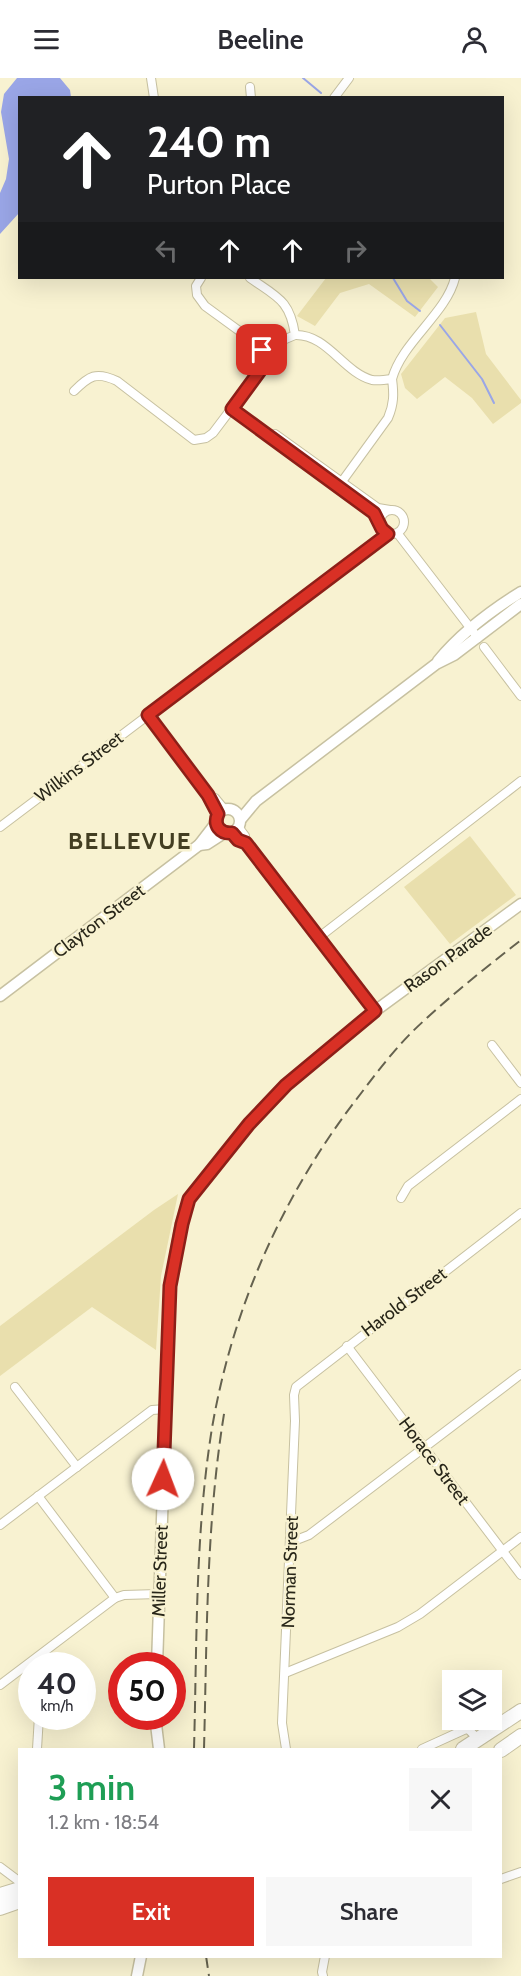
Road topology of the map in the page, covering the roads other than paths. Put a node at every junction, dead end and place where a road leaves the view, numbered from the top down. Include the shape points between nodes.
1 (151, 78) edge
2 (349, 78) edge
3 (250, 87) dead end
4 (154, 96) edge
5 (251, 96) edge
6 (336, 96) edge
7 (200, 279) edge
8 (251, 279) edge
9 (454, 279) edge
10 (295, 335) junction
11 (262, 350) junction
12 (392, 380) junction
13 (74, 391) dead end
14 (233, 407) junction
15 (340, 484) junction
16 (390, 510) junction
17 (380, 525) junction
18 (399, 532) junction
19 (388, 534) junction
20 (521, 592) edge
21 (521, 604) edge
22 (478, 634) junction
23 (521, 696) edge
24 (148, 715) junction
25 (521, 781) edge
26 (229, 821) junction
27 (0, 827) edge
28 (521, 904) edge
29 (318, 938) junction
30 (0, 996) edge
31 (375, 1011) junction
32 (492, 1045) dead end
33 (521, 1083) edge
34 (521, 1099) edge
35 (193, 1193) joint
36 (401, 1198) dead end
37 (521, 1213) edge
38 (347, 1346) junction
39 (521, 1374) edge
40 (15, 1387) dead end
41 (294, 1395) joint
42 (166, 1409) junction
43 (424, 1449) junction
44 (77, 1467) junction
45 (38, 1496) junction
46 (0, 1525) edge
47 (521, 1537) edge
48 (291, 1542) junction
49 (502, 1551) junction
50 (521, 1575) edge
51 (158, 1594) junction
52 (115, 1598) junction
53 (42, 1652) edge
54 (157, 1652) edge
55 (18, 1671) edge
56 (285, 1673) junction
57 (0, 1685) edge
58 (521, 1711) edge
59 (38, 1730) edge
60 (157, 1730) edge
61 (521, 1736) edge
62 (479, 1740) junction
63 (37, 1748) edge
64 (159, 1748) edge
65 (286, 1748) edge
66 (424, 1748) edge
67 (465, 1748) edge
68 (502, 1749) edge
69 (0, 1867) edge
70 (521, 1872) edge
71 (502, 1879) edge
72 (18, 1880) edge
73 (18, 1890) edge
74 (0, 1896) edge
75 (18, 1902) edge
76 (0, 1908) edge
77 (141, 1958) edge
78 (325, 1958) edge
79 (137, 1976) edge
80 (323, 1976) edge

1 - 4 street
2 - 6 street
3 - 5 street
7 - 11 street via 197,295 204,306
8 - 10 street via 287,307
9 - 12 street via 441,304 397,363
10 - 11 street
10 - 12 street via 314,338 364,377
11 - 14 street via 262,368
12 - 15 street via 393,407 388,418
13 - 14 street via 88,378 107,376 195,440 213,433
14 - 15 street
15 - 16 street via 378,508
15 - 17 street via 374,513
16 - 17 street via 381,516
16 - 18 street via 403,515 405,523
17 - 19 street
18 - 19 street
18 - 22 street
19 - 24 street, Wilkins Street
20 - 22 main road, Clayton Street
21 - 22 main road, Clayton Street
22 - 23 street
22 - 26 main road, Clayton Street via 448,650 436,664 256,801 244,804
24 - 26 street
24 - 27 street, Wilkins Street
25 - 29 street
26 - 29 street
26 - 30 main road, Clayton Street via 207,844 199,845
28 - 31 main road, Rason Parade
29 - 31 street
31 - 35 main road, Rason Parade via 286,1085
32 - 33 street
34 - 36 street via 408,1186
35 - 42 main road, Miller Street via 182,1224 170,1286
37 - 38 street, Harold Street
38 - 41 street, Harold Street via 297,1385
38 - 43 street, Horace Street
39 - 43 street
40 - 44 street
41 - 48 street, Norman Street
42 - 44 street via 152,1410
42 - 51 main road, Miller Street
43 - 48 street via 309,1535
43 - 49 street, Horace Street
44 - 45 street
45 - 46 street
45 - 52 street
47 - 49 street
48 - 56 street, Norman Street
49 - 50 street, Horace Street
49 - 56 street via 398,1627
51 - 52 street
51 - 54 main road, Miller Street
52 - 53 street
55 - 57 street
56 - 65 street, Norman Street via 282,1723
58 - 62 highway
59 - 63 street
60 - 64 main road
61 - 68 highway
62 - 66 street via 466,1730
62 - 67 highway
69 - 72 street
70 - 71 street
73 - 74 highway
75 - 76 highway
77 - 79 main road
78 - 80 street

